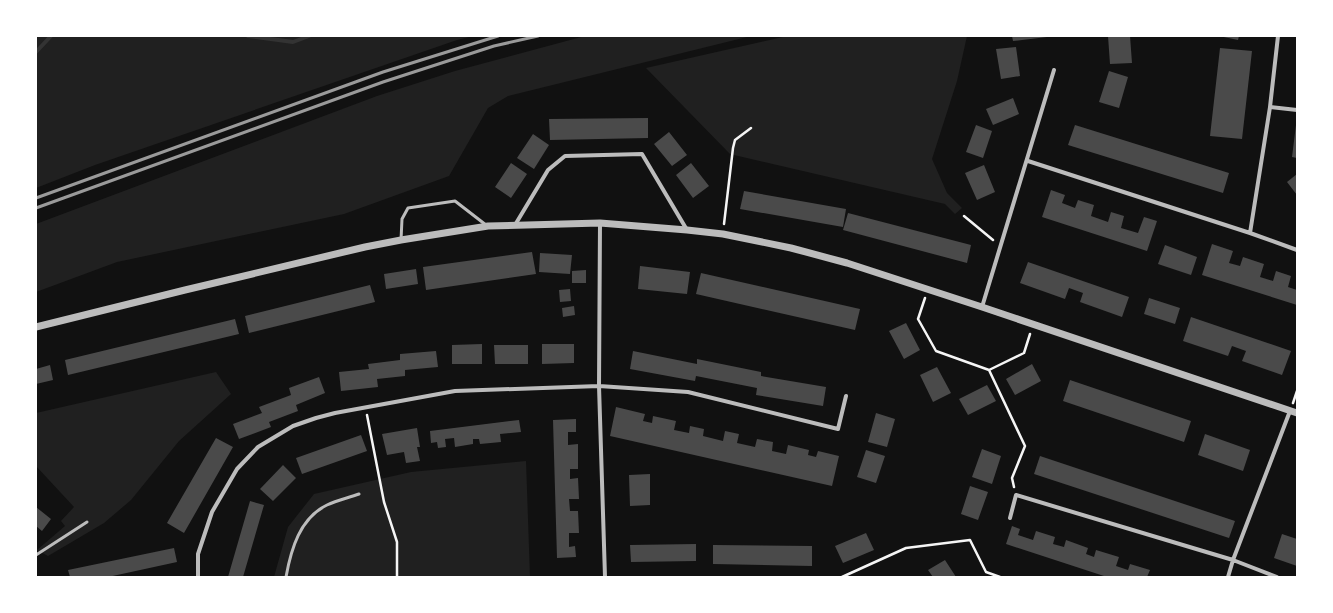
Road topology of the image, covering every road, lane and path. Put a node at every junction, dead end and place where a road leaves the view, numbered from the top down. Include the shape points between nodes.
1 (1278, 36) edge
2 (1054, 70) dead end
3 (1270, 107) junction
4 (1297, 110) edge
5 (751, 128) dead end
6 (1028, 161) junction
7 (964, 216) dead end
8 (600, 223) junction
9 (488, 226) junction
10 (515, 226) junction
11 (687, 230) junction
12 (1250, 232) junction
13 (723, 234) junction
14 (401, 240) junction
15 (1002, 244) junction
16 (1297, 250) edge
17 (928, 290) junction
18 (982, 307) junction
19 (1033, 324) junction
20 (36, 328) edge
21 (989, 370) junction
22 (599, 386) junction
23 (846, 396) dead end
24 (366, 407) junction
25 (1294, 412) edge
26 (359, 494) dead end
27 (1016, 495) junction
28 (1010, 518) dead end
29 (87, 522) dead end
30 (36, 555) edge
31 (1233, 560) junction
32 (198, 577) edge
33 (286, 577) edge
34 (397, 577) edge
35 (605, 577) edge
36 (842, 577) edge
37 (1000, 577) edge
38 (1228, 577) edge
39 (1277, 577) edge

1 - 3 street
2 - 6 street
3 - 4 street
3 - 12 street
5 - 13 path via 735,140
6 - 12 street
6 - 15 street
7 - 15 path via 991,240
8 - 10 street
8 - 11 street
8 - 22 street
9 - 10 street
9 - 14 street
9 - 14 lane via 455,201 408,208 402,219
10 - 11 street via 548,170 565,156 642,154
11 - 13 street
12 - 16 street
13 - 17 street via 790,248
14 - 20 street via 238,277
15 - 18 street
17 - 18 street
17 - 21 path via 918,319 936,350
18 - 19 street
19 - 21 path via 1024,353
19 - 25 street
21 - 27 path via 1025,446 1012,478
22 - 23 street via 688,392 838,429
22 - 24 street via 455,391
22 - 35 street
24 - 32 street via 335,413 293,426 258,447 237,469 212,512 198,554
24 - 34 path via 384,502 397,542
25 - 31 street
26 - 33 lane via 327,505 310,516 300,530
27 - 28 street
27 - 31 street
29 - 30 lane
31 - 38 street
31 - 39 street
36 - 37 path via 906,548 970,540 986,572

